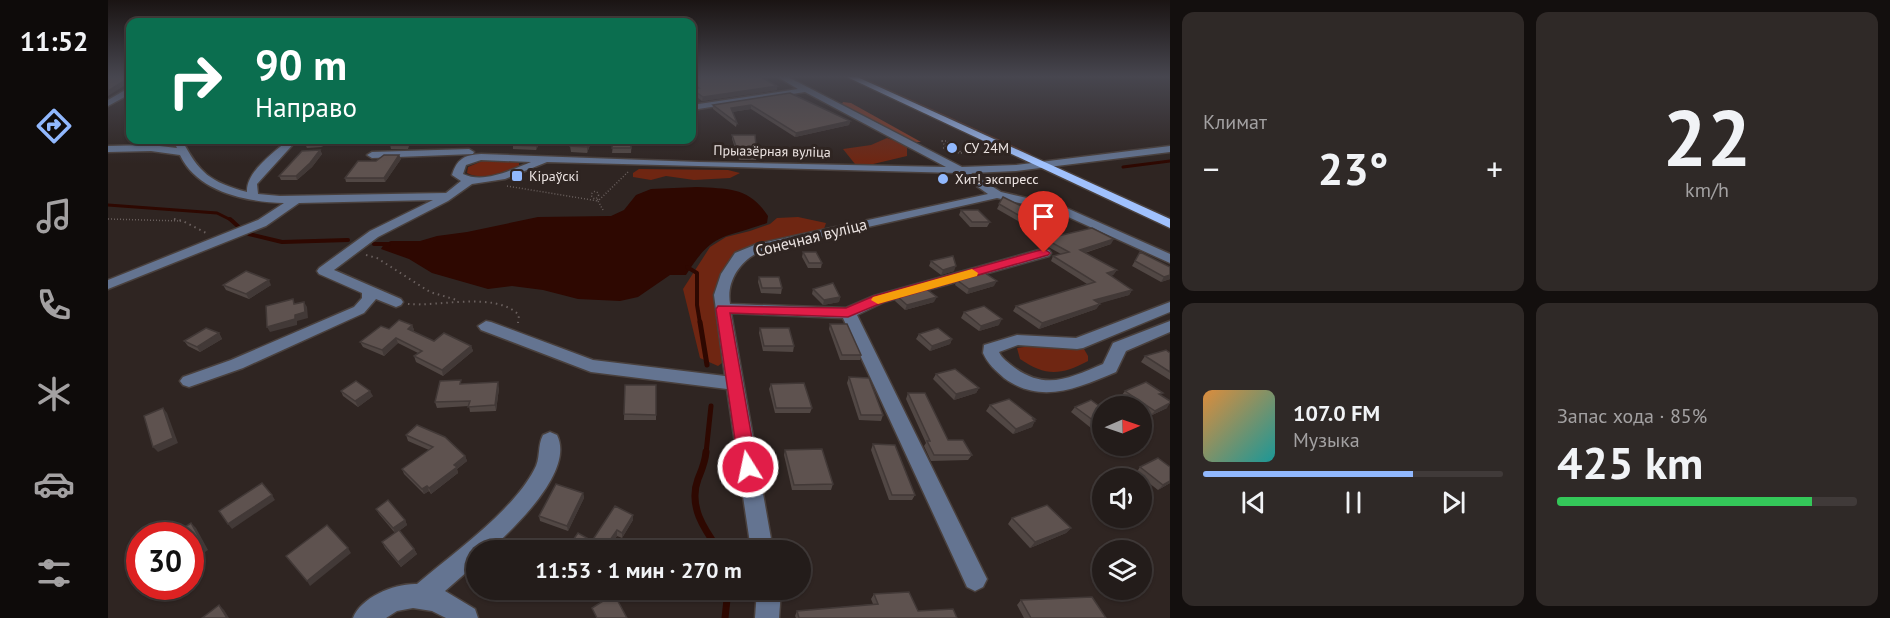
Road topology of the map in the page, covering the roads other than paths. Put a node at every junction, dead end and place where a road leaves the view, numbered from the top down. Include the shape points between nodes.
1 (712, 105) edge
2 (832, 105) edge
3 (912, 105) edge
4 (928, 105) edge
5 (696, 107) edge
6 (179, 144) edge
7 (289, 144) edge
8 (471, 144) edge
9 (108, 148) edge
10 (1170, 149) edge
11 (182, 152) junction
12 (372, 155) dead end
13 (470, 155) junction
14 (547, 159) junction
15 (1055, 162) junction
16 (1040, 164) junction
17 (960, 170) junction
18 (473, 182) junction
19 (997, 195) junction
20 (253, 196) junction
21 (449, 196) junction
22 (296, 200) junction
23 (1170, 213) edge
24 (1170, 224) edge
25 (1044, 253) dead end
26 (1170, 259) edge
27 (108, 285) edge
28 (369, 291) junction
29 (396, 302) road end
30 (1170, 307) edge
31 (723, 309) junction
32 (848, 313) junction
33 (486, 326) dead end
34 (1170, 326) edge
35 (1100, 335) junction
36 (1119, 347) junction
37 (189, 381) dead end
38 (734, 383) junction
39 (550, 440) dead end
40 (760, 540) edge
41 (975, 579) dead end
42 (422, 596) junction
43 (768, 600) edge
44 (365, 618) edge
45 (466, 618) edge
46 (767, 618) edge

1 - 5 street
2 - 17 street
3 - 16 main road
4 - 15 main road
6 - 11 street
7 - 20 street via 252,184
8 - 13 street
9 - 11 street
10 - 15 street, Прыазёрная вуліца
11 - 20 street via 205,179 224,189
12 - 13 street, Прыазёрная вуліца
13 - 14 street, Прыазёрная вуліца
13 - 18 street via 457,175
14 - 17 street, Прыазёрная вуліца
14 - 18 street, Прыазёрная вуліца
15 - 16 street, Прыазёрная вуліца
15 - 23 main road
16 - 17 street, Прыазёрная вуліца
16 - 24 main road
17 - 19 street
18 - 21 street
19 - 26 street, Сонечная вуліца via 1058,208
19 - 31 street, Сонечная вуліца via 757,248 740,256 728,274 721,295
20 - 22 street
21 - 22 street
21 - 28 street via 374,234 324,271
22 - 27 street via 262,223
25 - 32 street via 879,299
28 - 29 street
28 - 37 street via 369,299 359,310
30 - 35 street
31 - 32 street
31 - 38 street, Сонечная вуліца
32 - 41 street
33 - 38 street via 591,366
34 - 36 street
35 - 36 street
35 - 36 street via 1077,344 1017,340 990,349 992,358 1013,376 1031,387 1049,388 1110,369
38 - 40 street, Сонечная вуліца
39 - 42 street via 549,462 520,507
42 - 44 street via 394,600
42 - 45 street via 435,598
43 - 46 street

